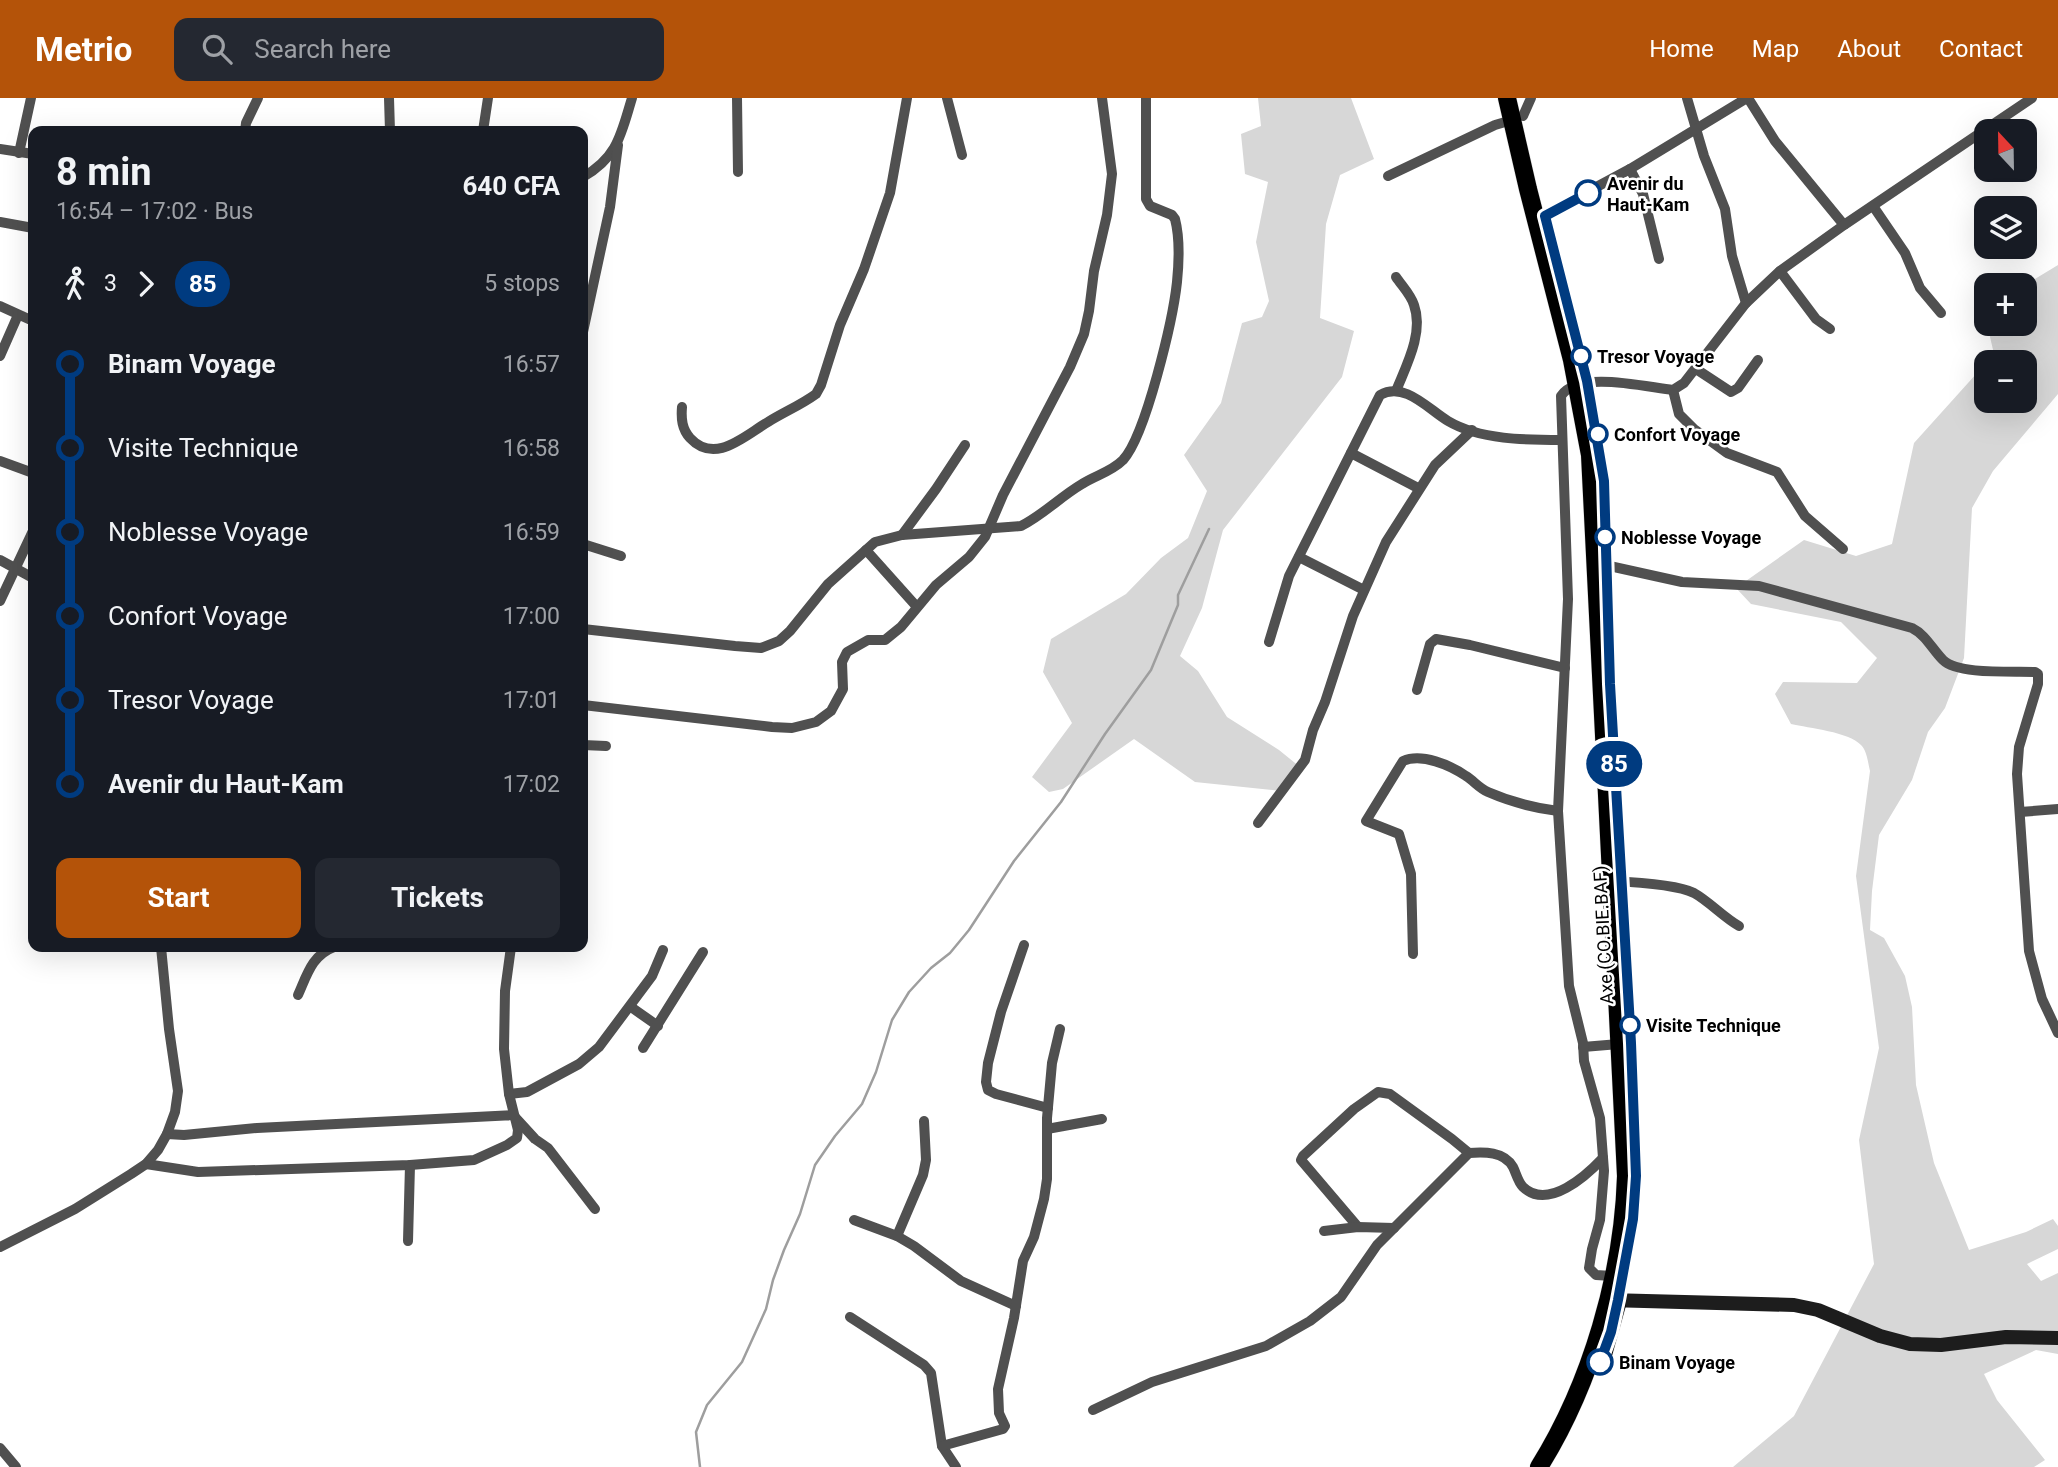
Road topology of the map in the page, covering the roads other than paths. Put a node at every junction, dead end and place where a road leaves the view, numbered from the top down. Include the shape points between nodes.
1 (32, 98) edge
2 (258, 98) edge
3 (389, 98) edge
4 (488, 98) edge
5 (632, 98) edge
6 (737, 98) edge
7 (907, 98) edge
8 (947, 98) edge
9 (1102, 98) edge
10 (1146, 98) edge
11 (1507, 98) edge
12 (1519, 98) edge
13 (1531, 98) edge
14 (1687, 98) edge
15 (1748, 98) edge
16 (2032, 98) edge
17 (1518, 118) junction
18 (246, 126) edge
19 (390, 126) edge
20 (484, 126) edge
21 (1696, 131) junction
22 (618, 145) junction
23 (0, 149) edge
24 (19, 153) junction
25 (28, 154) edge
26 (962, 155) dead end
27 (1630, 169) junction
28 (738, 172) dead end
29 (588, 174) edge
30 (1388, 176) dead end
31 (1873, 206) junction
32 (1540, 218) junction
33 (0, 222) edge
34 (1844, 225) junction
35 (28, 227) edge
36 (1659, 259) dead end
37 (1780, 271) junction
38 (1396, 277) dead end
39 (1746, 303) junction
40 (0, 306) edge
41 (588, 309) edge
42 (1941, 313) dead end
43 (18, 315) junction
44 (28, 319) edge
45 (1830, 330) dead end
46 (0, 356) edge
47 (1758, 360) dead end
48 (1696, 369) junction
49 (1582, 382) junction
50 (1673, 390) junction
51 (1396, 391) junction
52 (682, 407) dead end
53 (1472, 430) junction
54 (1562, 440) junction
55 (965, 445) dead end
56 (1351, 453) junction
57 (0, 461) edge
58 (28, 471) edge
59 (1418, 488) junction
60 (987, 530) junction
61 (902, 535) junction
62 (28, 542) edge
63 (588, 546) edge
64 (1843, 549) dead end
65 (866, 550) junction
66 (621, 556) dead end
67 (1298, 557) junction
68 (0, 561) edge
69 (1601, 565) junction
70 (16, 568) junction
71 (28, 575) edge
72 (1364, 590) junction
73 (0, 601) edge
74 (917, 607) junction
75 (588, 630) edge
76 (1269, 642) dead end
77 (1566, 668) junction
78 (1417, 690) dead end
79 (588, 706) edge
80 (588, 746) edge
81 (606, 746) dead end
82 (2058, 809) edge
83 (1558, 811) junction
84 (2020, 813) junction
85 (1258, 823) dead end
86 (1616, 881) junction
87 (1739, 926) dead end
88 (1024, 945) dead end
89 (663, 950) dead end
90 (161, 952) edge
91 (322, 952) edge
92 (510, 952) edge
93 (703, 952) dead end
94 (1413, 954) dead end
95 (298, 995) dead end
96 (631, 1007) junction
97 (658, 1026) junction
98 (1060, 1029) dead end
99 (2058, 1033) edge
100 (1626, 1044) junction
101 (1583, 1047) junction
102 (643, 1048) dead end
103 (509, 1094) junction
104 (1048, 1108) junction
105 (513, 1115) junction
106 (1102, 1119) dead end
107 (924, 1121) dead end
108 (1047, 1129) junction
109 (167, 1134) junction
110 (1469, 1153) junction
111 (1603, 1158) junction
112 (146, 1164) junction
113 (410, 1165) junction
114 (1602, 1205) junction
115 (595, 1209) dead end
116 (1623, 1218) junction
117 (854, 1220) dead end
118 (1358, 1227) junction
119 (1394, 1228) junction
120 (1324, 1231) dead end
121 (897, 1236) junction
122 (408, 1241) dead end
123 (0, 1247) edge
124 (1612, 1276) junction
125 (1612, 1300) junction
126 (1016, 1306) junction
127 (850, 1317) dead end
128 (2058, 1338) edge
129 (1093, 1410) dead end
130 (942, 1446) junction
131 (0, 1448) edge
132 (16, 1467) edge
133 (956, 1467) edge
134 (1539, 1467) edge
135 (1549, 1467) edge

1 - 24 street
2 - 18 street
3 - 19 street
4 - 20 street
5 - 22 street
6 - 28 street
7 - 52 street via 890,193 816,394 733,445 713,450 686,433
8 - 26 street
9 - 60 street via 1112,174 1084,334
10 - 60 street via 1146,199 1175,219 1178,261 1166,338 1146,410 1124,458 1110,471 1083,483 1021,526
11 - 17 highway
12 - 17 highway
13 - 17 street
14 - 21 street
15 - 21 street
15 - 34 street via 1780,147
16 - 31 street
17 - 30 street
17 - 32 highway, Axe (CO.BIE.BAF)
21 - 27 street
21 - 39 street via 1725,209
22 - 29 street
22 - 41 street
23 - 24 street
24 - 25 street
27 - 32 street
27 - 36 street via 1643,194
31 - 34 street
31 - 42 street via 1905,253 1920,288
32 - 49 highway, Axe (CO.BIE.BAF)
33 - 35 street
34 - 37 street
37 - 39 street
37 - 45 street
38 - 51 street via 1417,316 1416,334
39 - 48 street
40 - 43 street
43 - 44 street
43 - 46 street
47 - 48 street via 1731,392
48 - 50 street
49 - 50 street
49 - 54 street via 1561,396
49 - 69 highway, Axe (CO.BIE.BAF)
50 - 64 street via 1679,414 1694,429 1738,458 1777,472 1805,516
51 - 53 street
51 - 56 street via 1380,395
53 - 54 street via 1511,438
53 - 59 street
54 - 77 street
55 - 61 street
56 - 59 street
56 - 67 street
57 - 58 street
59 - 72 street
60 - 61 street
60 - 74 street via 975,551
61 - 65 street via 876,542
62 - 70 street
63 - 66 street
65 - 74 street
65 - 75 street via 828,584 790,631 761,648
67 - 72 street
67 - 76 street
68 - 70 street
69 - 84 street via 1682,582 1759,586 1913,628 1942,659 1955,666 2035,672 2038,684 2017,758
69 - 86 highway, Axe (CO.BIE.BAF)
70 - 71 street
70 - 73 street
72 - 85 street via 1305,760
74 - 79 street via 885,640 868,640 847,652 842,662 843,689 831,711 816,722 792,728
77 - 78 street via 1436,639 1430,644
77 - 83 street
80 - 81 street
82 - 84 street
83 - 94 street via 1522,805 1488,792 1468,776 1436,762 1403,761 1366,821 1399,834 1411,874
83 - 101 street via 1569,986
84 - 99 street via 2029,951 2042,999
86 - 87 street via 1689,891
86 - 100 highway, Axe (CO.BIE.BAF)
88 - 104 street via 1001,1012 986,1082 988,1090 996,1094
89 - 96 street
90 - 109 street via 178,1091
91 - 95 street
92 - 103 street via 504,1022
93 - 97 street
96 - 97 street
96 - 103 street via 579,1064 527,1092
97 - 102 street
98 - 104 street
100 - 101 street
100 - 116 highway, Axe (CO.BIE.BAF)
100 - 125 highway, Axe (CO.BIE.BAF) via 1635,1195
101 - 111 street via 1600,1118
103 - 105 street
104 - 108 street
105 - 109 street
105 - 113 street via 517,1138 507,1146 474,1160
105 - 115 street via 548,1148
106 - 108 street
107 - 121 street via 923,1175
108 - 126 street via 1045,1199 1023,1261
109 - 112 street
110 - 111 street via 1505,1157 1523,1186 1545,1195 1576,1182
110 - 118 street via 1390,1094 1378,1092 1362,1102 1301,1160
110 - 119 street
111 - 114 street
112 - 113 street via 198,1172
112 - 123 street via 75,1209
113 - 122 street
114 - 116 street
114 - 124 street via 1589,1268 1596,1275
116 - 124 highway, Axe (CO.BIE.BAF)
117 - 121 street
118 - 119 street
118 - 120 street
119 - 129 street via 1340,1297 1310,1321 1266,1346 1152,1382
121 - 126 street via 961,1281
124 - 125 highway, Axe (CO.BIE.BAF)
125 - 128 street via 1794,1305 1892,1340 1925,1345 2006,1337
125 - 134 highway via 1578,1393
125 - 135 highway via 1611,1332 1598,1367
126 - 130 street via 998,1389 1005,1426
127 - 130 street via 931,1373
130 - 133 street
131 - 132 street

